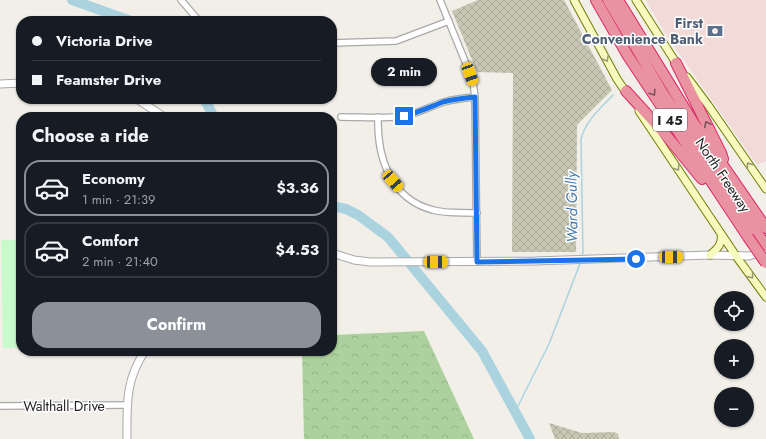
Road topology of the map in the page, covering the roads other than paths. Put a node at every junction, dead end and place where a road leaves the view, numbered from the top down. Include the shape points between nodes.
1 (180, 0) edge
2 (440, 0) edge
3 (574, 0) edge
4 (596, 0) edge
5 (608, 0) edge
6 (618, 0) edge
7 (636, 0) edge
8 (194, 16) edge
9 (449, 21) junction
10 (337, 43) edge
11 (676, 63) junction
12 (16, 83) edge
13 (0, 84) edge
14 (626, 91) junction
15 (475, 97) junction
16 (144, 104) edge
17 (156, 112) edge
18 (341, 117) dead end
19 (378, 118) junction
20 (727, 173) junction
21 (766, 189) edge
22 (477, 212) junction
23 (734, 217) junction
24 (758, 230) edge
25 (721, 233) junction
26 (766, 247) edge
27 (337, 255) edge
28 (710, 255) junction
29 (736, 256) junction
30 (477, 262) junction
31 (766, 263) edge
32 (766, 297) edge
33 (142, 356) edge
34 (127, 405) junction
35 (0, 406) edge
36 (128, 439) edge

1 - 8 street
2 - 9 street
3 -> 14 main road
4 -> 23 highway, North Freeway / I 45 via 628,56
5 - 24 highway, North Freeway via 666,97
6 - 20 highway, North Freeway / I 45
7 - 11 main road
9 - 10 street via 396,41
9 - 15 street via 473,82
20 -> 11 highway via 721,152
21 -> 11 main road
12 - 13 street
14 - 23 highway
14 -> 25 main road
15 - 19 street via 444,102 404,116
15 - 22 street
16 - 17 street
18 - 19 street
19 - 22 street via 383,163 403,193 422,206 434,210
20 - 24 highway, North Freeway / I 45
22 - 30 street
23 - 24 highway, North Freeway / I 45
24 - 26 highway, North Freeway
24 - 31 highway, North Freeway / I 45, bridge
25 - 28 main road via 720,245
25 - 29 main road
26 - 29 street via 756,254
27 - 30 street via 370,262
28 - 29 street
28 - 30 street
29 -> 32 main road
33 - 34 street via 134,369 128,389
34 - 35 street, Walthall Drive
34 - 36 street

